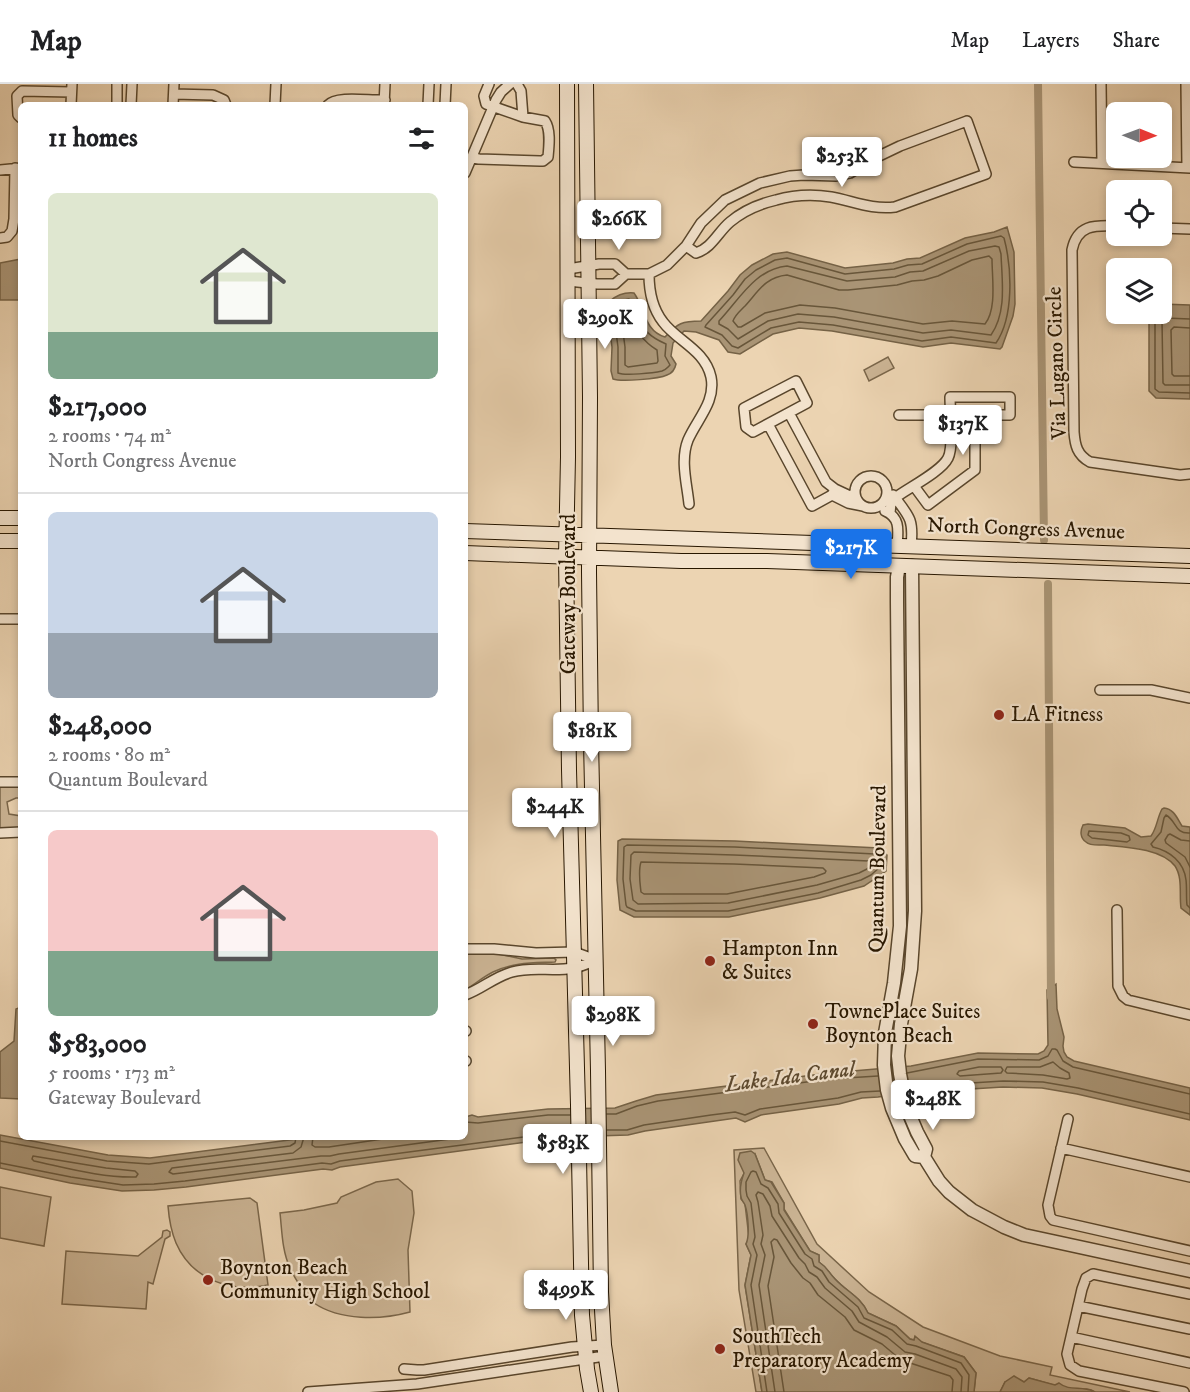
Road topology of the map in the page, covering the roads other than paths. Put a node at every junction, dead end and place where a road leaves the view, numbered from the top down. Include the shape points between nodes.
1 (117, 84) edge
2 (132, 84) edge
3 (276, 84) edge
4 (385, 84) edge
5 (429, 84) edge
6 (446, 84) edge
7 (489, 84) edge
8 (510, 84) edge
9 (517, 84) edge
10 (567, 84) edge
11 (586, 84) edge
12 (1101, 84) edge
13 (1186, 84) edge
14 (72, 88) edge
15 (174, 89) edge
16 (117, 102) edge
17 (131, 102) edge
18 (225, 102) edge
19 (275, 102) edge
20 (330, 102) edge
21 (374, 102) edge
22 (385, 102) edge
23 (428, 102) edge
24 (445, 102) edge
25 (494, 106) junction
26 (18, 115) edge
27 (523, 117) junction
28 (472, 158) junction
29 (1074, 162) dead end
30 (1102, 163) junction
31 (468, 167) edge
32 (18, 168) edge
33 (1188, 168) edge
34 (0, 170) edge
35 (1106, 225) edge
36 (1172, 228) edge
37 (1190, 229) edge
38 (0, 238) edge
39 (686, 246) junction
40 (588, 266) junction
41 (626, 274) junction
42 (649, 274) junction
43 (568, 275) junction
44 (588, 283) junction
45 (974, 397) junction
46 (789, 412) junction
47 (899, 415) dead end
48 (950, 415) junction
49 (975, 415) junction
50 (768, 424) junction
51 (1190, 474) edge
52 (886, 486) junction
53 (914, 486) junction
54 (834, 492) junction
55 (855, 493) junction
56 (897, 500) junction
57 (689, 504) dead end
58 (869, 507) junction
59 (890, 513) junction
60 (0, 518) edge
61 (18, 518) edge
62 (468, 531) edge
63 (567, 534) junction
64 (590, 535) junction
65 (0, 541) edge
66 (18, 541) edge
67 (897, 546) junction
68 (911, 546) junction
69 (936, 547) junction
70 (468, 553) edge
71 (1190, 556) edge
72 (566, 557) junction
73 (589, 558) junction
74 (872, 565) junction
75 (905, 566) junction
76 (1190, 576) edge
77 (0, 619) edge
78 (18, 620) edge
79 (1100, 690) dead end
80 (1190, 698) edge
81 (569, 759) junction
82 (0, 782) edge
83 (18, 782) edge
84 (592, 787) junction
85 (18, 832) edge
86 (0, 833) edge
87 (1117, 910) dead end
88 (468, 949) edge
89 (574, 952) junction
90 (596, 960) junction
91 (574, 968) junction
92 (468, 994) edge
93 (1190, 1015) edge
94 (1068, 1119) dead end
95 (1061, 1148) junction
96 (924, 1157) junction
97 (1190, 1177) edge
98 (1190, 1251) edge
99 (1190, 1271) edge
100 (1190, 1294) edge
101 (1078, 1306) junction
102 (1190, 1329) edge
103 (1071, 1337) junction
104 (605, 1350) junction
105 (585, 1353) junction
106 (482, 1360) junction
107 (1190, 1363) edge
108 (404, 1369) dead end
109 (484, 1373) junction
110 (308, 1392) edge
111 (591, 1392) edge
112 (611, 1392) edge
113 (1184, 1392) edge

1 - 16 street
2 - 17 street
3 - 19 street
4 - 22 street
5 - 23 street
6 - 24 street
7 - 25 street via 484,96 486,104
8 - 25 street
9 - 27 street
10 - 43 main road, Gateway Boulevard
11 - 40 main road, Gateway Boulevard
12 - 30 street
13 - 33 street
14 - 26 street via 22,91 17,96
15 - 18 street via 213,95
20 - 21 street
25 - 27 street
25 - 28 street
27 - 28 street via 540,119 548,125 546,159
28 - 31 street
29 - 30 street
30 - 33 street
32 - 34 street
32 - 38 street via 12,231
35 - 51 street, Via Lugano Circle via 1082,231 1072,250 1075,441 1079,453 1090,462
36 - 37 street
39 - 39 street via 696,253 705,250 728,223 760,204 775,200 817,195 863,206 895,207 986,174 967,121 900,146 850,173 790,176 760,183 725,200 701,223
39 - 42 street via 667,265
40 - 41 street via 615,264
40 - 43 street
40 - 44 main road, Gateway Boulevard
41 - 42 street
41 - 44 street via 615,284
42 - 57 street via 651,297 663,322 697,352 711,376 706,410 688,440 685,463
43 - 44 street
43 - 63 main road, Gateway Boulevard
44 - 64 main road, Gateway Boulevard
45 - 48 street via 950,397
45 - 49 street
45 - 49 street via 1010,397 1010,415
46 - 50 street
46 - 50 street via 807,403 796,381 744,408 746,427 753,432
46 - 54 street
47 - 48 street
48 - 53 street via 949,456
49 - 53 street via 975,471 928,505
50 - 54 street via 812,506
52 - 55 street via 881,478 866,476
52 - 56 street
52 - 58 street via 885,500 879,506
53 - 56 street via 912,493
54 - 55 street via 850,496
54 - 58 street via 848,502
55 - 58 street
56 - 59 street via 891,503
56 - 68 street via 910,519
58 - 59 street
59 - 67 street via 898,525
60 - 61 main road
62 - 63 main road, North Congress Avenue
63 - 64 main road, North Congress Avenue
63 - 72 main road, Gateway Boulevard
64 - 67 main road, North Congress Avenue
64 - 73 main road, Gateway Boulevard
65 - 66 main road
67 - 68 main road, North Congress Avenue
68 - 69 main road, North Congress Avenue
68 - 74 main road
69 - 71 main road, North Congress Avenue
69 - 75 main road
70 - 72 main road, North Congress Avenue
72 - 73 main road, North Congress Avenue
72 - 81 main road, Gateway Boulevard
73 - 74 main road, North Congress Avenue
73 - 84 main road, Gateway Boulevard
74 - 75 main road, North Congress Avenue
75 - 76 main road, North Congress Avenue
75 - 96 street, Quantum Boulevard via 915,911 898,1056 906,1106 926,1149
75 - 96 street, Quantum Boulevard via 897,577 900,926 884,1058 892,1108 915,1156
77 - 78 street
79 - 80 street via 1151,690
81 - 84 main road
81 - 89 main road, Gateway Boulevard
82 - 83 street
84 - 90 main road, Gateway Boulevard
85 - 86 street
87 - 93 street via 1118,986 1123,996
88 - 89 street
89 - 90 street
89 - 91 main road, Gateway Boulevard
90 - 91 street
90 - 104 main road, Gateway Boulevard
91 - 92 street via 513,971
91 - 105 main road, Gateway Boulevard
94 - 95 street
95 - 97 street
95 - 98 street via 1048,1205 1053,1220
96 - 99 street, Quantum Boulevard via 949,1192 1004,1227
100 - 101 street via 1093,1274 1084,1281
101 - 102 street
101 - 103 street
103 - 107 street
103 - 113 street via 1067,1354 1074,1369
104 - 105 street
104 - 112 main road, Gateway Boulevard
105 - 106 street
105 - 109 street
105 - 111 main road, Gateway Boulevard
106 - 108 street via 417,1371
106 - 109 street
109 - 110 street via 417,1384

